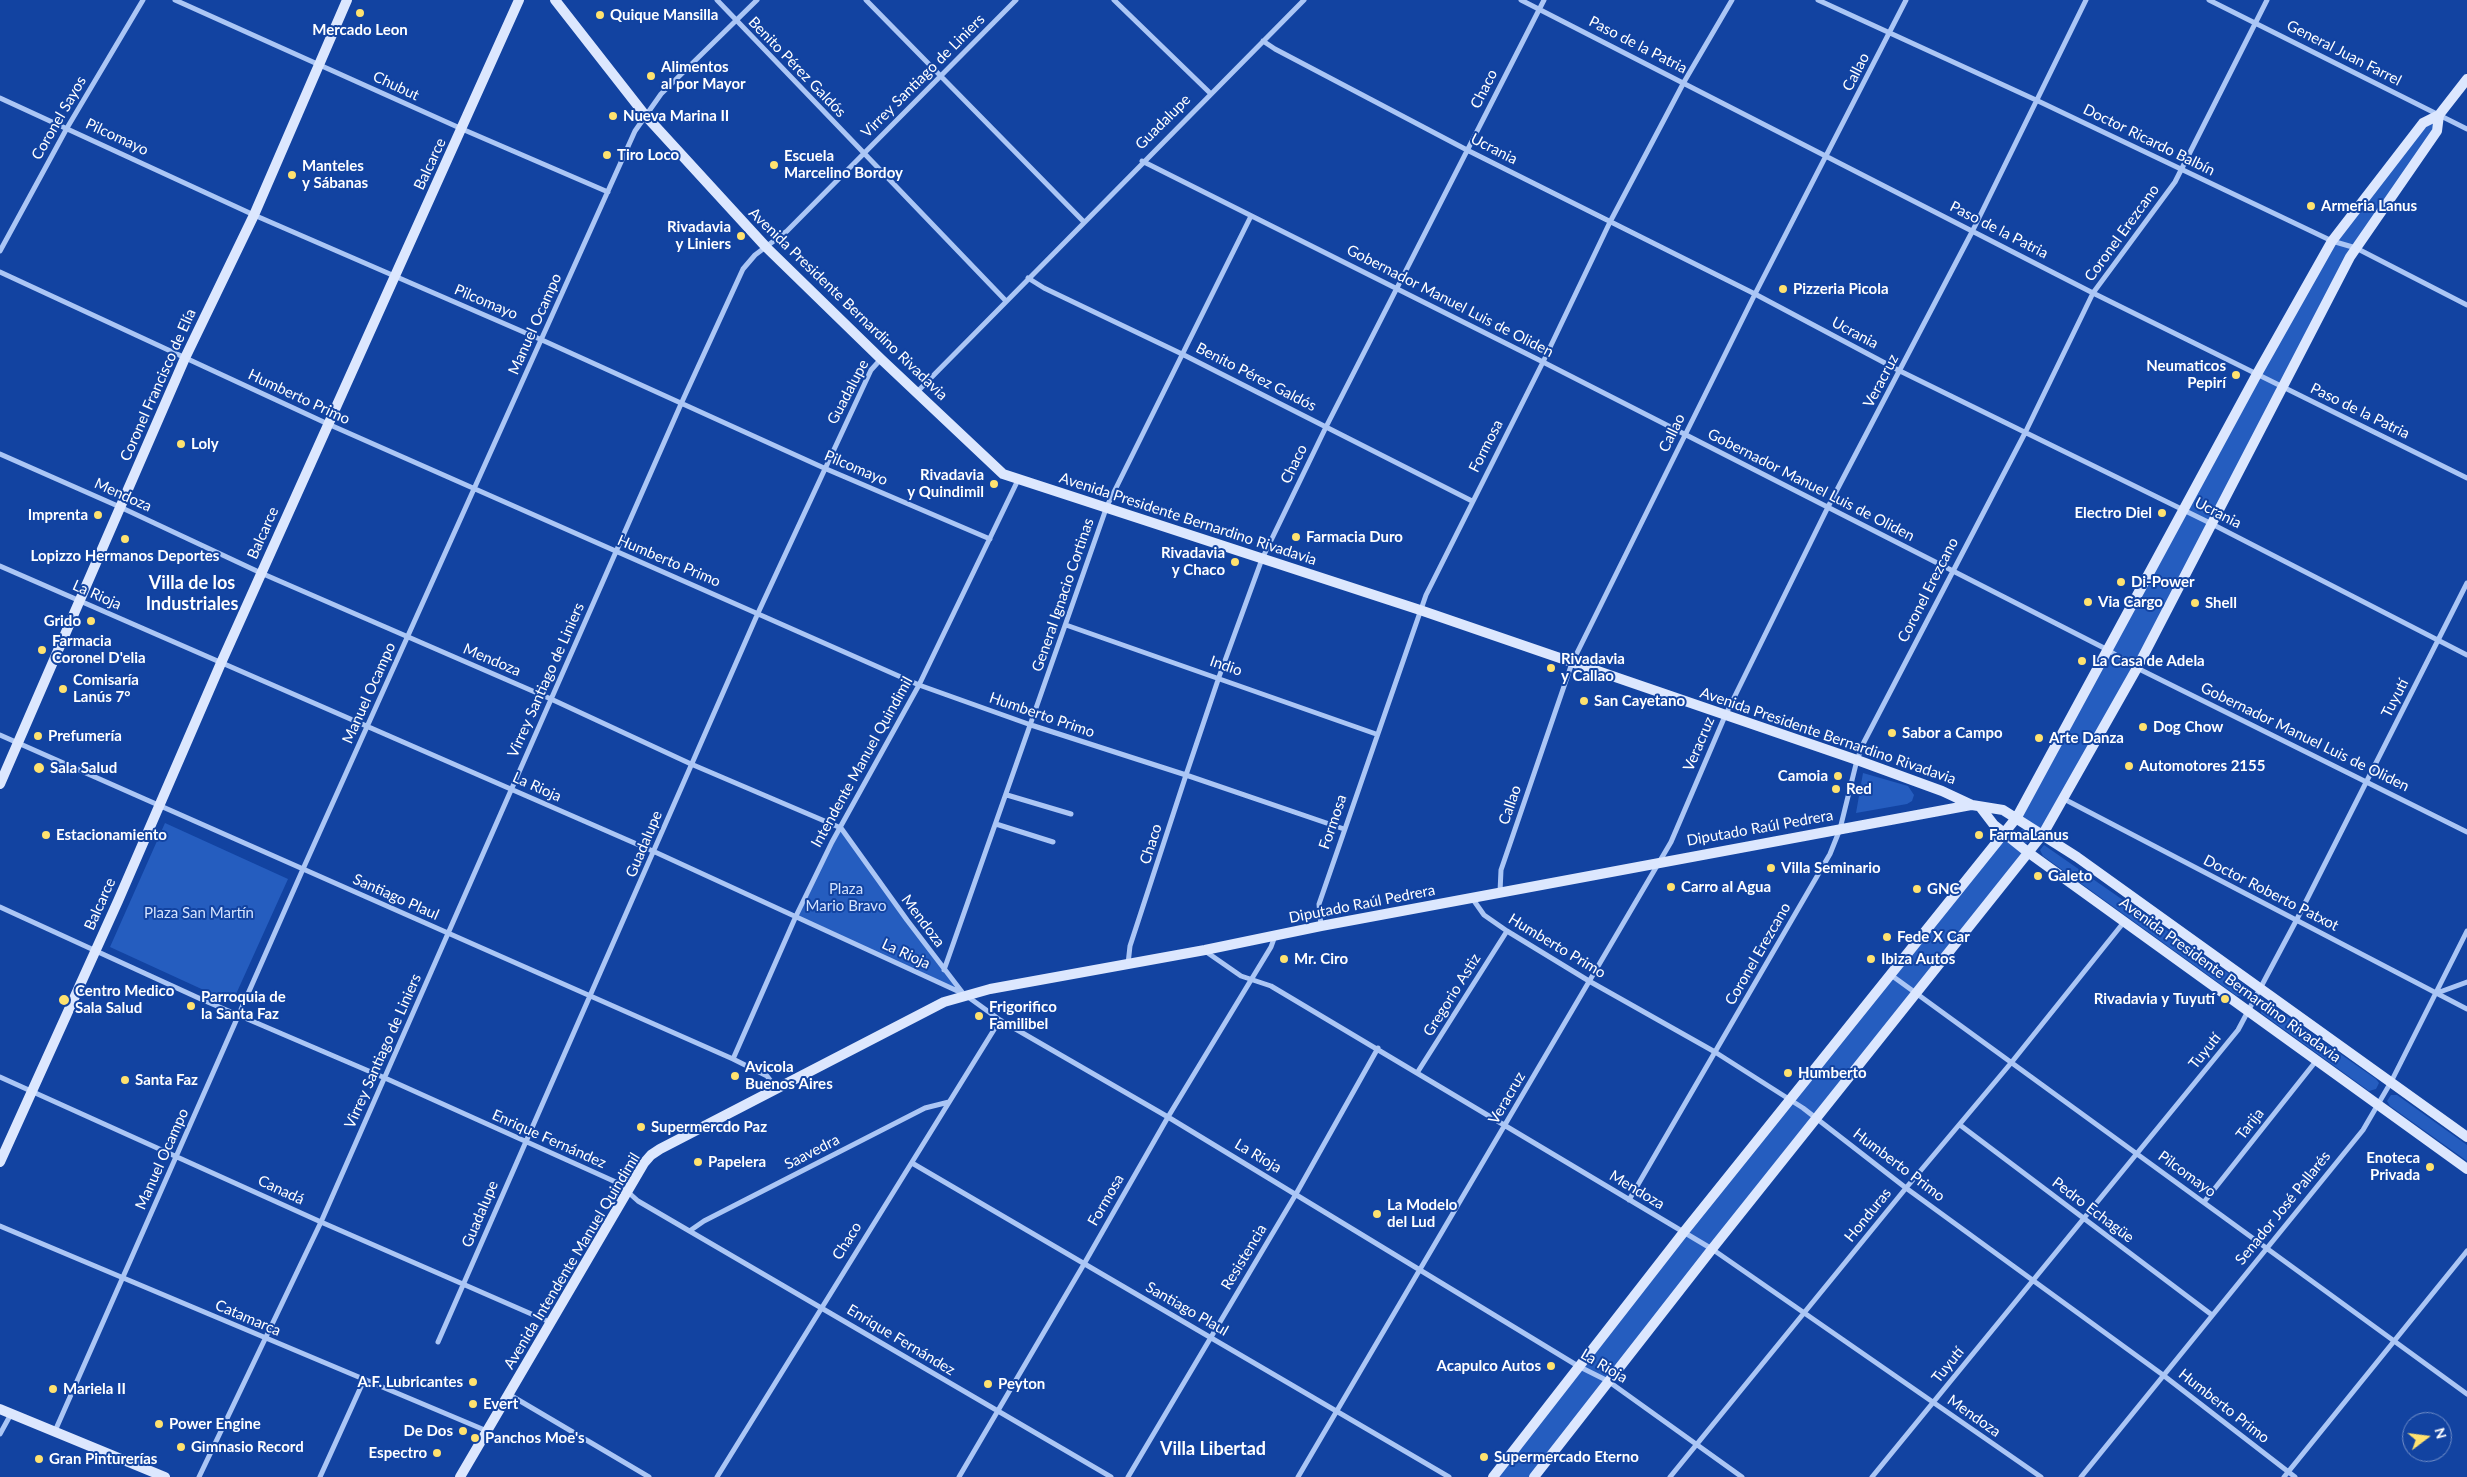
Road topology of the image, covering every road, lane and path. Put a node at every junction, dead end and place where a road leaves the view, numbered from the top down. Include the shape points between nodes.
1 (143, 0) edge
2 (176, 0) edge
3 (348, 0) edge
4 (519, 0) edge
5 (555, 0) edge
6 (717, 0) edge
7 (757, 0) edge
8 (866, 0) edge
9 (1016, 0) edge
10 (1114, 0) edge
11 (1304, 0) edge
12 (1520, 0) edge
13 (1544, 0) edge
14 (1732, 0) edge
15 (1818, 0) edge
16 (1906, 0) edge
17 (2086, 0) edge
18 (2209, 0) edge
19 (2267, 0) edge
20 (1539, 10) junction
21 (736, 21) junction
22 (2255, 23) junction
23 (1890, 32) junction
24 (1263, 40) junction
25 (319, 64) junction
26 (941, 76) junction
27 (2467, 79) edge
28 (1684, 82) junction
29 (1210, 93) junction
30 (0, 98) edge
31 (2036, 100) junction
32 (645, 115) junction
33 (2439, 115) junction
34 (68, 128) junction
35 (462, 129) junction
36 (2467, 129) edge
37 (1467, 150) junction
38 (862, 153) junction
39 (1827, 157) junction
40 (1142, 161) junction
41 (2181, 170) junction
42 (608, 192) junction
43 (254, 215) junction
44 (1251, 216) junction
45 (1084, 222) junction
46 (1610, 222) junction
47 (1973, 230) junction
48 (2332, 241) junction
49 (766, 247) junction
50 (2356, 248) junction
51 (0, 250) edge
52 (0, 272) edge
53 (394, 276) junction
54 (1028, 278) junction
55 (1396, 288) junction
56 (2093, 293) junction
57 (1755, 294) junction
58 (1006, 301) junction
59 (2467, 305) edge
60 (542, 340) junction
61 (1182, 354) junction
62 (185, 358) junction
63 (881, 359) junction
64 (1543, 362) junction
65 (1900, 371) junction
66 (2257, 374) junction
67 (2281, 386) junction
68 (916, 393) junction
69 (681, 404) junction
70 (328, 424) junction
71 (1326, 426) junction
72 (2025, 433) junction
73 (1684, 435) junction
74 (0, 454) edge
75 (824, 468) junction
76 (2467, 478) edge
77 (1018, 480) junction
78 (473, 488) junction
79 (1472, 501) junction
80 (1107, 506) junction
81 (120, 507) junction
82 (1828, 507) junction
83 (2184, 510) junction
84 (2210, 523) junction
85 (990, 539) junction
86 (616, 552) junction
87 (1262, 559) junction
88 (0, 566) edge
89 (1952, 571) junction
90 (261, 574) junction
91 (2467, 583) edge
92 (80, 602) junction
93 (1420, 610) junction
94 (758, 613) junction
95 (1066, 624) junction
96 (408, 637) junction
97 (2439, 640) junction
98 (2108, 650) junction
99 (2467, 655) edge
100 (221, 663) junction
101 (1572, 663) junction
102 (2137, 668) junction
103 (1219, 677) junction
104 (919, 685) junction
105 (551, 699) junction
106 (1725, 716) junction
107 (1032, 726) junction
108 (368, 728) junction
109 (1376, 734) junction
110 (0, 736) edge
111 (18, 743) junction
112 (1856, 760) junction
113 (691, 764) junction
114 (1186, 775) junction
115 (2367, 782) junction
116 (0, 784) edge
117 (511, 789) junction
118 (1007, 795) junction
119 (2064, 799) junction
120 (160, 806) junction
121 (1976, 806) junction
122 (1071, 814) dead end
123 (2017, 817) junction
124 (996, 824) junction
125 (841, 828) junction
126 (1344, 829) junction
127 (1840, 829) junction
128 (2467, 832) edge
129 (2043, 834) junction
130 (2005, 835) junction
131 (1053, 842) dead end
132 (654, 852) junction
133 (2029, 853) junction
134 (1659, 862) junction
135 (303, 869) junction
136 (1500, 893) junction
137 (1472, 898) junction
138 (0, 907) edge
139 (796, 916) junction
140 (2296, 921) junction
141 (2124, 922) junction
142 (1321, 926) junction
143 (1507, 931) junction
144 (2467, 931) edge
145 (448, 933) junction
146 (1275, 936) junction
147 (1205, 950) junction
148 (96, 951) junction
149 (1128, 964) junction
150 (944, 970) junction
151 (1891, 975) junction
152 (1251, 980) junction
153 (1589, 981) junction
154 (2467, 982) edge
155 (2260, 989) junction
156 (2436, 993) junction
157 (964, 994) junction
158 (1917, 994) junction
159 (591, 996) junction
160 (2467, 1009) edge
161 (2249, 1012) junction
162 (240, 1015) junction
163 (1000, 1020) junction
164 (1378, 1048) junction
165 (1715, 1052) junction
166 (733, 1059) junction
167 (2316, 1061) junction
168 (2011, 1063) junction
169 (1418, 1073) junction
170 (0, 1077) edge
171 (385, 1078) junction
172 (2391, 1082) junction
173 (777, 1089) junction
174 (32, 1091) junction
175 (1790, 1100) junction
176 (949, 1102) junction
177 (2378, 1105) junction
178 (1168, 1117) junction
179 (1817, 1119) junction
180 (1960, 1125) junction
181 (1505, 1127) junction
182 (2467, 1137) edge
183 (524, 1142) junction
184 (2138, 1154) junction
185 (177, 1156) junction
186 (0, 1162) edge
187 (912, 1163) junction
188 (2467, 1169) edge
189 (1906, 1188) junction
190 (628, 1191) junction
191 (1296, 1194) junction
192 (1629, 1200) junction
193 (2204, 1202) junction
194 (2084, 1218) junction
195 (321, 1222) junction
196 (0, 1226) edge
197 (691, 1230) junction
198 (1683, 1233) junction
199 (2265, 1248) junction
200 (1712, 1249) junction
201 (2467, 1251) edge
202 (1084, 1264) junction
203 (1421, 1270) junction
204 (123, 1278) junction
205 (2034, 1279) junction
206 (464, 1284) junction
207 (820, 1307) junction
208 (1804, 1313) junction
209 (2212, 1315) junction
210 (552, 1323) junction
211 (1211, 1338) junction
212 (266, 1339) junction
213 (2393, 1341) junction
214 (438, 1342) dead end
215 (1578, 1366) junction
216 (2164, 1375) junction
217 (364, 1380) junction
218 (1608, 1381) junction
219 (2467, 1394) edge
220 (510, 1395) junction
221 (1934, 1403) junction
222 (0, 1410) edge
223 (997, 1412) junction
224 (1338, 1412) junction
225 (12, 1414) junction
226 (55, 1431) junction
227 (487, 1432) junction
228 (0, 1434) edge
229 (1696, 1444) junction
230 (2288, 1472) junction
231 (165, 1477) edge
232 (199, 1477) edge
233 (320, 1477) edge
234 (460, 1477) edge
235 (649, 1477) edge
236 (717, 1477) edge
237 (959, 1477) edge
238 (1111, 1477) edge
239 (1128, 1477) edge
240 (1298, 1477) edge
241 (1449, 1477) edge
242 (1493, 1477) edge
243 (1534, 1477) edge
244 (1670, 1477) edge
245 (1742, 1477) edge
246 (1872, 1477) edge
247 (2041, 1477) edge
248 (2081, 1477) edge
249 (2284, 1477) edge
250 (2295, 1477) edge

1 - 34 street, Coronel Sayos
2 - 25 street, Chubut
3 - 25 street, Coronel Francisco de Elía
4 - 35 street, Balcarce
5 - 32 street, Avenida Presidente Bernardino Rivadavia
6 - 21 street, Benito Pérez Galdós
7 - 21 street, Manuel Ocampo
8 - 26 street
9 - 26 street, Virrey Santiago de Liniers
10 - 29 street
11 - 24 street, Guadalupe
12 - 20 street, Paso de la Patria
13 - 20 street, Chaco
14 - 28 street, Formosa
15 - 23 street, Doctor Ricardo Balbín
16 - 23 street, Callao
17 - 31 street, Veracruz
18 - 22 street, General Juan Farrel
19 - 22 street, Coronel Erezcano
20 - 28 street, Paso de la Patria
20 - 37 street, Chaco
21 - 32 street, Manuel Ocampo via 661,94
21 - 38 street, Benito Pérez Galdós
22 - 33 street, General Juan Farrel
22 - 41 street, Coronel Erezcano
23 - 31 street, Doctor Ricardo Balbín
23 - 39 street, Callao
24 - 29 street, Guadalupe
24 - 37 street, Ucrania
25 - 35 street, Chubut
25 - 43 street, Coronel Francisco de Elía
26 - 38 street, Virrey Santiago de Liniers
26 - 45 street
27 - 33 street
28 - 39 street, Paso de la Patria
28 - 46 street, Formosa
29 - 40 street, Guadalupe
30 - 34 street, Pilcomayo
31 - 41 street, Doctor Ricardo Balbín
31 - 47 street, Veracruz
32 - 42 street, Manuel Ocampo
32 - 49 street, Avenida Presidente Bernardino Rivadavia
33 - 36 street, General Juan Farrel
33 - 48 street via 2422,124
33 - 50 street via 2437,131
34 - 43 street, Pilcomayo
34 - 51 street, Coronel Sayos
35 - 42 street, Chubut
35 - 53 street, Balcarce
37 - 46 street, Ucrania
37 - 55 street, Chaco
38 - 49 street, Virrey Santiago de Liniers via 786,231
38 - 58 street, Benito Pérez Galdós
39 - 47 street, Paso de la Patria
39 - 57 street, Callao
40 - 44 street, Gobernador Manuel Luis de Oliden
40 - 45 street, Guadalupe
41 - 48 street, Doctor Ricardo Balbín
41 - 56 street, Coronel Erezcano
42 - 60 street, Manuel Ocampo
43 - 53 street, Pilcomayo
43 - 62 street, Coronel Francisco de Elía
44 - 55 street, Gobernador Manuel Luis de Oliden
44 - 61 street, General Ignacio Cortinas
45 - 54 street, Guadalupe
46 - 57 street, Ucrania
46 - 64 street, Formosa
47 - 56 street, Paso de la Patria
47 - 65 street, Veracruz
48 - 50 street, Doctor Ricardo Balbín
48 - 66 street
49 - 63 street, Avenida Presidente Bernardino Rivadavia
49 - 69 street, Virrey Santiago de Liniers via 743,269
50 - 59 street, Doctor Ricardo Balbín
50 - 67 street
52 - 62 street, Humberto Primo
53 - 60 street, Pilcomayo
53 - 70 street, Balcarce
54 - 58 street, Guadalupe
54 - 61 street, Benito Pérez Galdós
55 - 64 street, Gobernador Manuel Luis de Oliden
55 - 71 street, Chaco
56 - 66 street, Paso de la Patria
56 - 72 street, Coronel Erezcano
57 - 65 street, Ucrania
57 - 73 street, Callao
58 - 68 street, Guadalupe
60 - 69 street, Pilcomayo
60 - 78 street, Manuel Ocampo
61 - 71 street, Benito Pérez Galdós
61 - 80 street, General Ignacio Cortinas
62 - 70 street, Humberto Primo
62 - 81 street, Coronel Francisco de Elía
63 - 68 street, Avenida Presidente Bernardino Rivadavia
63 - 75 street, Guadalupe via 871,370
64 - 73 street, Gobernador Manuel Luis de Oliden
64 - 79 street, Formosa
65 - 72 street, Ucrania
65 - 82 street, Veracruz
66 - 67 street, Paso de la Patria
66 - 83 street
67 - 76 street, Paso de la Patria
67 - 84 street
68 - 77 street, Avenida Presidente Bernardino Rivadavia via 995,468
69 - 75 street, Pilcomayo
69 - 86 street, Virrey Santiago de Liniers
70 - 78 street, Humberto Primo
70 - 90 street, Balcarce
71 - 79 street, Benito Pérez Galdós
71 - 87 street, Chaco
72 - 83 street, Ucrania
72 - 89 street, Coronel Erezcano
73 - 82 street, Gobernador Manuel Luis de Oliden
73 - 101 street, Callao
74 - 81 street, Mendoza
75 - 85 street, Pilcomayo
75 - 94 street, Guadalupe
77 - 80 street, Avenida Presidente Bernardino Rivadavia
77 - 85 street, Intendente Manuel Quindimil
78 - 86 street, Humberto Primo
78 - 96 street, Manuel Ocampo
79 - 93 street, Formosa
80 - 87 street, Avenida Presidente Bernardino Rivadavia
80 - 95 street, General Ignacio Cortinas
81 - 90 street, Mendoza
81 - 92 street, Coronel Francisco de Elía
82 - 89 street, Gobernador Manuel Luis de Oliden
82 - 106 street, Veracruz
83 - 84 street, Ucrania
83 - 98 street
84 - 97 street, Ucrania
84 - 102 street
85 - 104 street, Intendente Manuel Quindimil
86 - 94 street, Humberto Primo
86 - 105 street, Virrey Santiago de Liniers
87 - 93 street, Avenida Presidente Bernardino Rivadavia
87 - 103 street, Chaco
88 - 92 street, La Rioja
89 - 98 street, Gobernador Manuel Luis de Oliden
89 - 112 street, Coronel Erezcano
90 - 96 street, Mendoza
90 - 100 street, Balcarce
91 - 97 street, Tuyutí
92 - 100 street, La Rioja
92 - 111 street, Coronel Francisco de Elía
93 - 101 street, Avenida Presidente Bernardino Rivadavia
93 - 109 street, Formosa
94 - 104 street, Humberto Primo
94 - 113 street, Guadalupe
95 - 103 street, Indio
95 - 107 street, General Ignacio Cortinas
96 - 105 street, Mendoza
96 - 108 street, Manuel Ocampo
97 - 99 street, Ucrania
97 - 115 street, Tuyutí
98 - 102 street, Gobernador Manuel Luis de Oliden
98 - 123 street
100 - 108 street, La Rioja
100 - 120 street, Balcarce
101 - 106 street, Avenida Presidente Bernardino Rivadavia
101 - 136 street, Callao via 1502,870
102 - 115 street, Gobernador Manuel Luis de Oliden
102 - 119 street
103 - 109 street, Indio
103 - 114 street, Chaco
104 - 107 street, Humberto Primo
104 - 125 street, Intendente Manuel Quindimil
105 - 113 street, Mendoza
105 - 117 street, Virrey Santiago de Liniers
106 - 112 street, Avenida Presidente Bernardino Rivadavia
106 - 134 street, Veracruz via 1671,842
107 - 114 street, Humberto Primo
107 - 118 street, General Ignacio Cortinas
108 - 117 street, La Rioja
108 - 135 street, Manuel Ocampo
109 - 126 street, Formosa
110 - 111 street, Santiago Plaul
111 - 116 street, Coronel Francisco de Elía
111 - 120 street, Santiago Plaul
112 - 121 street, Avenida Presidente Bernardino Rivadavia
112 - 127 street, Coronel Erezcano
113 - 125 street, Mendoza
113 - 132 street, Guadalupe
114 - 126 street, Humberto Primo
114 - 149 street, Chaco via 1130,946
115 - 128 street, Gobernador Manuel Luis de Oliden
115 - 140 street, Tuyutí
117 - 132 street, La Rioja
117 - 145 street, Virrey Santiago de Liniers
118 - 122 street
118 - 124 street, General Ignacio Cortinas
119 - 129 street
119 - 140 street, Doctor Roberto Patxot
120 - 135 street, Santiago Plaul
120 - 148 street, Balcarce
121 - 123 street, Avenida Presidente Bernardino Rivadavia via 2003,810
121 - 127 street, Diputado Raúl Pedrera
121 - 130 street, Avenida Presidente Bernardino Rivadavia
123 - 129 street, Avenida Presidente Bernardino Rivadavia
123 - 130 street
124 - 131 street
124 - 150 street, General Ignacio Cortinas
125 - 139 street, Intendente Manuel Quindimil
125 - 150 street, Mendoza
126 - 142 street, Formosa via 1319,904
127 - 134 street, Diputado Raúl Pedrera
127 - 165 street, Coronel Erezcano via 1830,854
129 - 133 street
129 - 155 street, Avenida Presidente Bernardino Rivadavia
130 - 133 street, Avenida Presidente Bernardino Rivadavia
130 - 151 street
132 - 139 street, La Rioja
132 - 159 street, Guadalupe
133 - 141 street, Avenida Presidente Bernardino Rivadavia
133 - 158 street
134 - 136 street, Diputado Raúl Pedrera
134 - 153 street, Veracruz
135 - 145 street, Santiago Plaul
135 - 162 street, Manuel Ocampo
136 - 137 street, Diputado Raúl Pedrera
137 - 142 street, Diputado Raúl Pedrera
137 - 143 street, Humberto Primo via 1484,915
138 - 148 street, Enrique Fernández
139 - 157 street, La Rioja
139 - 166 street, Intendente Manuel Quindimil
140 - 155 street, Tuyutí
140 - 156 street, Doctor Roberto Patxot
141 - 161 street, Avenida Presidente Bernardino Rivadavia
141 - 168 street, Honduras
142 - 146 street, Diputado Raúl Pedrera
143 - 153 street, Humberto Primo
143 - 169 street, Gregorio Astiz
144 - 156 street, Senador José Pallarés
145 - 159 street, Santiago Plaul
145 - 171 street, Virrey Santiago de Liniers
146 - 147 street, Diputado Raúl Pedrera
146 - 152 street, Formosa
147 - 149 street, Diputado Raúl Pedrera
147 - 152 street, Mendoza
148 - 162 street, Enrique Fernández
148 - 174 street, Balcarce
149 - 157 street, Diputado Raúl Pedrera
150 - 157 street, Mendoza
151 - 158 street, Pilcomayo
151 - 175 street
152 - 164 street, Mendoza via 1271,986
152 - 178 street, Formosa
153 - 165 street, Humberto Primo
153 - 181 street, Veracruz
154 - 156 street
155 - 161 street, Tuyutí
155 - 172 street, Avenida Presidente Bernardino Rivadavia
156 - 160 street, Doctor Roberto Patxot
156 - 172 street, Senador José Pallarés
157 - 163 street, La Rioja
157 - 173 street, Diputado Raúl Pedrera
158 - 168 street, Pilcomayo
158 - 179 street
159 - 166 street, Santiago Plaul
159 - 183 street, Guadalupe
161 - 167 street, Avenida Presidente Bernardino Rivadavia
161 - 184 street, Tuyutí
162 - 171 street, Enrique Fernández
162 - 185 street, Manuel Ocampo
163 - 176 street, Chaco
163 - 178 street, La Rioja
164 - 169 street, Mendoza
164 - 191 street, Resistencia
165 - 175 street, Humberto Primo
165 - 192 street, Coronel Erezcano
166 - 173 street, Santiago Plaul via 767,1076
167 - 177 street, Avenida Presidente Bernardino Rivadavia
167 - 193 street, Tarija
168 - 180 street, Honduras
168 - 184 street, Pilcomayo
169 - 181 street, Mendoza
170 - 174 street, Canadá
171 - 183 street, Enrique Fernández
171 - 195 street, Virrey Santiago de Liniers
172 - 177 street, Senador José Pallarés
172 - 182 street, Avenida Presidente Bernardino Rivadavia
173 - 190 street, Avenida Intendente Manuel Quindimil via 660,1148 644,1163
174 - 185 street, Canadá
174 - 186 street, Balcarce
175 - 179 street, Humberto Primo
175 - 198 street
176 - 187 street, Chaco
176 - 197 street, Saavedra via 925,1108
177 - 188 street, Avenida Presidente Bernardino Rivadavia
177 - 199 street, Senador José Pallarés via 2363,1130
178 - 191 street, La Rioja
178 - 202 street, Formosa
179 - 189 street, Humberto Primo
179 - 200 street
180 - 189 street, Honduras
180 - 194 street, Pedro Echagüe
181 - 192 street, Mendoza
181 - 203 street, Veracruz
183 - 190 street, Enrique Fernández via 618,1183
183 - 206 street, Guadalupe
184 - 193 street, Pilcomayo
184 - 194 street, Tuyutí
185 - 195 street, Canadá
185 - 204 street, Manuel Ocampo
187 - 202 street, Santiago Plaul
187 - 207 street, Chaco
189 - 205 street, Humberto Primo
189 - 208 street, Honduras
190 - 197 street, Enrique Fernández via 638,1201
190 - 210 street, Avenida Intendente Manuel Quindimil
191 - 203 street, La Rioja
191 - 211 street, Resistencia
192 - 198 street, Mendoza
193 - 199 street, Pilcomayo
194 - 205 street, Tuyutí
194 - 209 street, Pedro Echagüe
195 - 206 street, Canadá
195 - 212 street, Virrey Santiago de Liniers
196 - 204 street, Catamarca
197 - 207 street, Enrique Fernández
198 - 200 street, Mendoza
198 - 215 street
199 - 209 street, Senador José Pallarés
199 - 213 street, Pilcomayo
200 - 208 street, Mendoza
200 - 218 street
201 - 213 street
202 - 211 street, Santiago Plaul
202 - 223 street, Formosa
203 - 215 street, La Rioja
203 - 224 street, Veracruz
204 - 212 street, Catamarca
204 - 226 street, Manuel Ocampo
205 - 216 street, Humberto Primo
205 - 221 street, Tuyutí
206 - 210 street, Canadá
206 - 214 street, Guadalupe
207 - 223 street, Enrique Fernández
207 - 236 street, Chaco
208 - 221 street, Mendoza
208 - 229 street, Honduras
209 - 216 street, Senador José Pallarés
210 - 220 street, Avenida Intendente Manuel Quindimil
211 - 224 street, Santiago Plaul
211 - 239 street, Resistencia
212 - 217 street, Catamarca
212 - 232 street, Virrey Santiago de Liniers
213 - 219 street, Pilcomayo
213 - 230 street
215 - 218 street, La Rioja
215 - 242 street
216 - 230 street, Humberto Primo
216 - 248 street, Senador José Pallarés
217 - 227 street, Catamarca
217 - 233 street
218 - 229 street, La Rioja
218 - 243 street
220 - 227 street, Avenida Intendente Manuel Quindimil
220 - 235 street
221 - 246 street, Tuyutí
221 - 247 street, Mendoza
222 - 225 street
223 - 237 street, Formosa
223 - 238 street, Enrique Fernández
224 - 240 street, Veracruz
224 - 241 street, Santiago Plaul
225 - 226 street
225 - 228 street
226 - 231 street
227 - 234 street, Avenida Intendente Manuel Quindimil
229 - 244 street, Honduras
229 - 245 street, La Rioja
230 - 249 street
230 - 250 street, Humberto Primo

